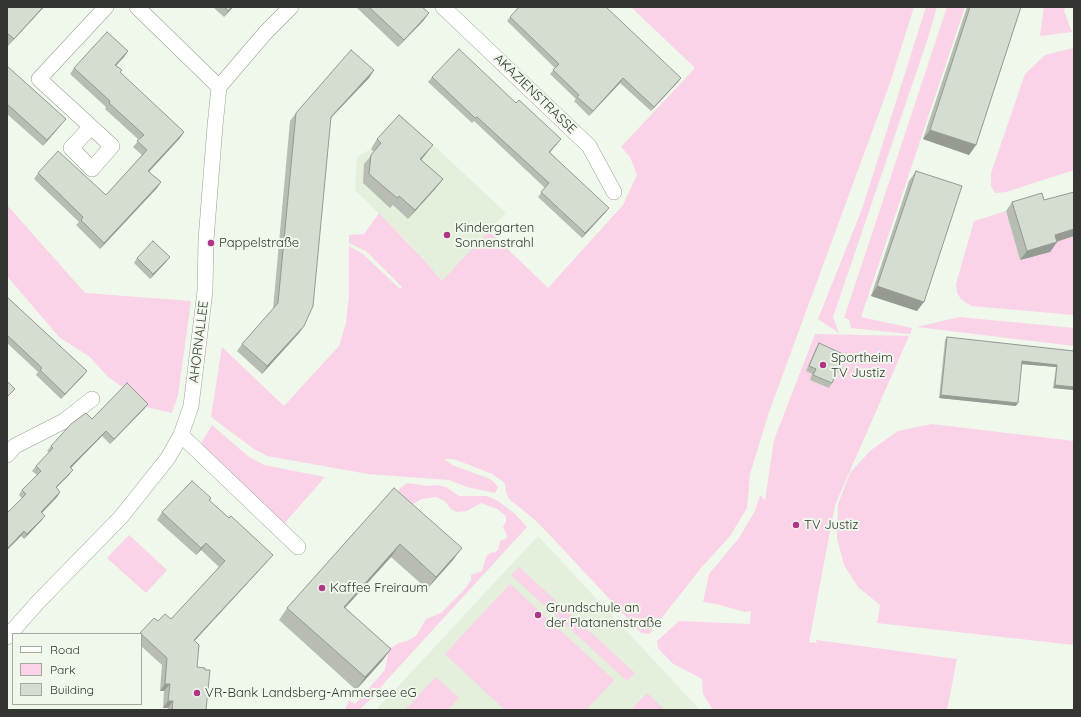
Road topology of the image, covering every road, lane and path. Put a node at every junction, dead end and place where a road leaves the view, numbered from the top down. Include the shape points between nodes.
1 (106, 7) edge
2 (137, 7) edge
3 (291, 7) edge
4 (442, 7) edge
5 (220, 87) junction
6 (91, 127) dead end
7 (614, 192) dead end
8 (92, 399) dead end
9 (181, 436) junction
10 (7, 454) edge
11 (298, 547) dead end
12 (7, 637) edge

1 - 6 street via 39,79
2 - 5 street
3 - 5 street via 266,32
4 - 7 street, AKAZIENSTRASSE via 589,146
5 - 9 street, AHORNALLEE via 206,240 205,291 191,406
8 - 10 street via 64,421 15,446
9 - 11 street
9 - 12 street, AHORNALLEE via 168,458 121,517

